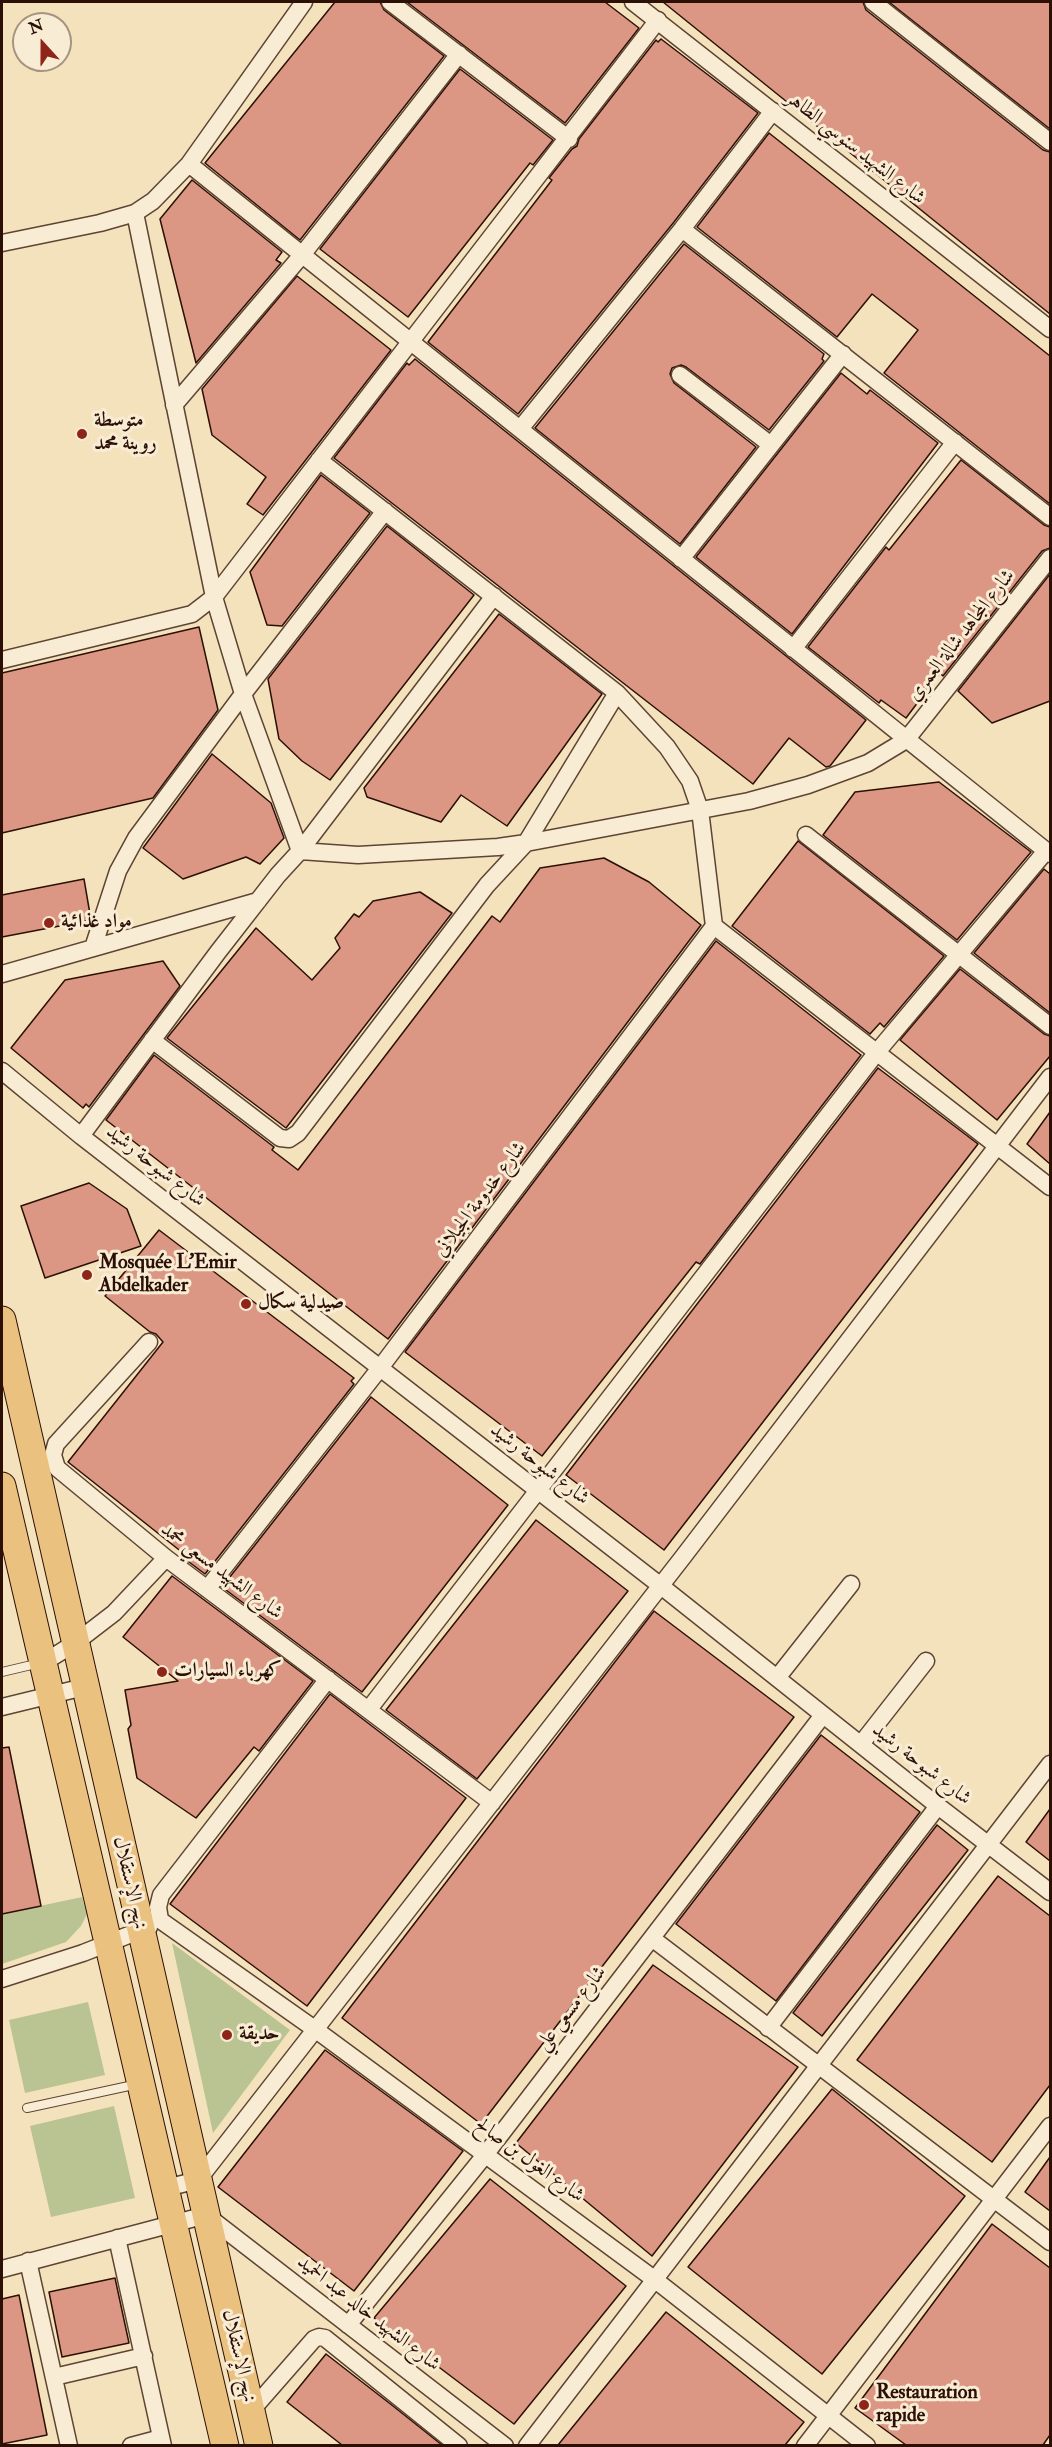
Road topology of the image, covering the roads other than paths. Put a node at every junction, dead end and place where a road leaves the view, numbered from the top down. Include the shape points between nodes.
1 (304, 2) edge
2 (390, 2) edge
3 (633, 2) edge
4 (873, 2) edge
5 (658, 20) junction
6 (459, 54) junction
7 (773, 111) junction
8 (569, 139) junction
9 (1050, 142) edge
10 (189, 164) junction
11 (135, 213) junction
12 (682, 229) junction
13 (2, 243) edge
14 (302, 255) junction
15 (1050, 329) edge
16 (410, 341) junction
17 (843, 354) junction
18 (680, 375) dead end
19 (174, 405) junction
20 (520, 429) junction
21 (955, 442) junction
22 (771, 445) junction
23 (319, 460) junction
24 (385, 511) junction
25 (1050, 517) edge
26 (1050, 558) edge
27 (681, 559) junction
28 (494, 596) junction
29 (214, 597) junction
30 (793, 649) junction
31 (2, 660) edge
32 (617, 693) junction
33 (243, 694) junction
34 (906, 740) junction
35 (700, 810) junction
36 (806, 835) dead end
37 (526, 843) junction
38 (300, 851) junction
39 (1048, 852) edge
40 (258, 901) junction
41 (714, 926) junction
42 (93, 948) junction
43 (960, 956) junction
44 (2, 974) edge
45 (1050, 1026) edge
46 (152, 1040) junction
47 (877, 1052) junction
48 (2, 1071) edge
49 (1050, 1077) edge
50 (81, 1136) junction
51 (997, 1145) junction
52 (1050, 1187) edge
53 (2, 1323) edge
54 (149, 1342) dead end
55 (380, 1368) junction
56 (2, 1486) edge
57 (538, 1491) junction
58 (166, 1558) junction
59 (851, 1584) dead end
60 (661, 1586) junction
61 (207, 1589) junction
62 (75, 1643) junction
63 (926, 1661) dead end
64 (43, 1663) junction
65 (2, 1672) edge
66 (777, 1678) junction
67 (328, 1679) junction
68 (84, 1687) junction
69 (51, 1696) junction
70 (2, 1707) edge
71 (369, 1709) junction
72 (823, 1715) junction
73 (861, 1744) junction
74 (1050, 1764) edge
75 (492, 1803) junction
76 (938, 1806) junction
77 (989, 1844) junction
78 (1050, 1892) edge
79 (150, 1926) junction
80 (653, 1939) junction
81 (109, 1944) junction
82 (2, 1979) edge
83 (768, 2028) junction
84 (316, 2030) junction
85 (820, 2066) junction
86 (141, 2083) junction
87 (27, 2109) dead end
88 (1050, 2126) edge
89 (485, 2155) junction
90 (198, 2180) junction
91 (166, 2188) junction
92 (995, 2199) junction
93 (206, 2215) junction
94 (174, 2223) junction
95 (117, 2238) junction
96 (1050, 2242) edge
97 (28, 2261) junction
98 (2, 2269) edge
99 (654, 2279) junction
100 (348, 2325) junction
101 (144, 2356) junction
102 (54, 2377) junction
103 (251, 2411) junction
104 (827, 2416) junction
105 (162, 2442) edge
106 (69, 2445) edge
107 (131, 2445) edge
108 (225, 2445) edge
109 (259, 2445) edge
110 (457, 2445) edge
111 (505, 2445) edge
112 (527, 2445) edge
113 (805, 2445) edge
114 (867, 2445) edge

1 - 10 street
2 - 6 street
3 - 5 street, شارع الشهيد سنوسي الطاهر
4 - 9 street
5 - 7 street, شارع الشهيد سنوسي الطاهر
5 - 8 street
6 - 8 street
6 - 14 street
7 - 12 street
7 - 15 street, شارع الشهيد سنوسي الطاهر
8 - 16 street
10 - 11 street via 153,201
10 - 14 street
11 - 13 street
11 - 19 street
12 - 17 street
12 - 20 street
14 - 16 street
14 - 19 street
16 - 20 street
16 - 23 street
17 - 21 street
17 - 22 street
18 - 22 street
19 - 29 street
20 - 27 street
21 - 25 street
21 - 30 street
22 - 27 street
23 - 24 street
23 - 29 street
24 - 28 street
24 - 33 street
26 - 34 street, شارع المجاهد شالة العمري
27 - 30 street
28 - 32 street
28 - 38 street
29 - 31 street via 192,614
29 - 33 street
30 - 34 street
32 - 35 street via 667,747 690,781
32 - 37 street
33 - 38 street
33 - 42 street via 136,838 118,871
34 - 35 street via 868,763 808,785
34 - 39 street
35 - 37 street
35 - 41 street
36 - 43 street
37 - 38 street via 358,855
37 - 46 street via 487,885 298,1133 289,1138 280,1137
38 - 40 street
39 - 43 street
40 - 42 street
40 - 46 street
41 - 47 street
41 - 55 street, شارع خدومة الجيلاني
42 - 44 street
43 - 45 street
43 - 47 street
46 - 50 street
47 - 51 street
47 - 57 street
48 - 50 street, شارع شبوحة رشيد
49 - 51 street
50 - 55 street, شارع شبوحة رشيد
51 - 52 street
51 - 60 street
53 - 62 main road, نهج الإستقلال
54 - 58 street, شارع الشهيد مسعي محمد via 56,1444 53,1455 57,1468
55 - 57 street, شارع شبوحة رشيد
55 - 61 street, شارع خدومة الجيلاني
56 - 64 main road, نهج الإستقلال
57 - 60 street, شارع شبوحة رشيد
57 - 71 street
58 - 61 street, شارع الشهيد مسعي محمد
58 - 62 street via 114,1613
59 - 66 street
60 - 66 street, شارع شبوحة رشيد
60 - 75 street
61 - 67 street, شارع الشهيد مسعي محمد
62 - 64 street
62 - 68 main road, نهج الإستقلال
63 - 73 street
64 - 65 lane
64 - 69 main road, نهج الإستقلال
66 - 72 street, شارع شبوحة رشيد
67 - 71 street, شارع الشهيد مسعي محمد
67 - 79 street via 161,1895
68 - 69 street
68 - 79 main road, نهج الإستقلال
69 - 70 street
69 - 81 main road, نهج الإستقلال
71 - 75 street, شارع الشهيد مسعي محمد
72 - 73 street, شارع شبوحة رشيد
72 - 80 street, شارع مسعي علي
73 - 76 street, شارع شبوحة رشيد
74 - 77 street
75 - 84 street
76 - 77 street, شارع شبوحة رشيد
76 - 83 street
77 - 78 street, شارع شبوحة رشيد
77 - 85 street
79 - 81 street
79 - 84 street, شارع الغول بن صالح
79 - 90 main road, نهج الإستقلال
80 - 83 street
80 - 89 street, شارع مسعي علي
81 - 82 street
81 - 86 main road, نهج الإستقلال
83 - 85 street
84 - 89 street, شارع الغول بن صالح
84 - 90 street
85 - 92 street
85 - 99 street
86 - 87 lane
86 - 91 main road, نهج الإستقلال
88 - 92 street
89 - 99 street, شارع الغول بن صالح
89 - 100 street, شارع مسعي علي
90 - 91 street
90 - 93 main road, نهج الإستقلال
91 - 94 main road, نهج الإستقلال
92 - 96 street
92 - 104 street
93 - 94 street
93 - 100 street, شارع الشهيد خالد عبد الحميد
93 - 103 main road, نهج الإستقلال
94 - 95 street
94 - 108 main road, نهج الإستقلال
95 - 97 street
95 - 101 street
97 - 98 street
97 - 102 street
99 - 104 street, شارع الغول بن صالح
99 - 112 street
100 - 111 street, شارع الشهيد خالد عبد الحميد
101 - 102 street
101 - 105 street
102 - 106 street
103 - 109 main road, نهج الإستقلال
103 - 110 street via 319,2337
104 - 113 street
104 - 114 street, شارع الغول بن صالح
105 - 107 street

